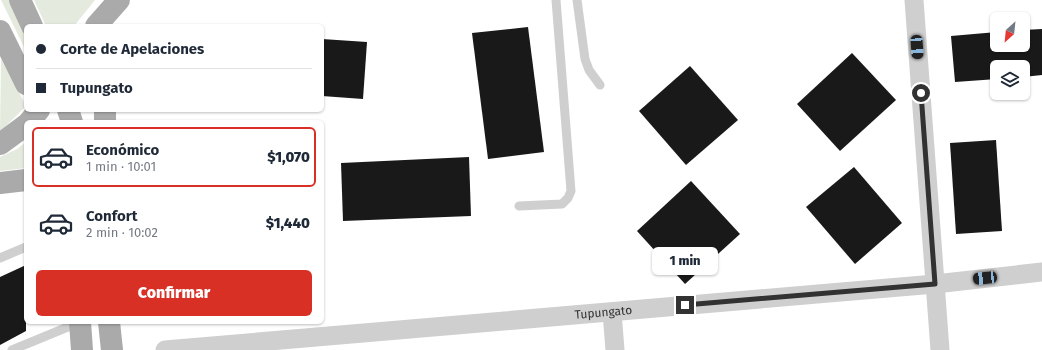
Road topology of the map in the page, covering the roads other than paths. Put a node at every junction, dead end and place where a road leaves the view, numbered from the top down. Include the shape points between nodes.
1 (20, 0) edge
2 (120, 0) edge
3 (556, 0) edge
4 (577, 0) edge
5 (914, 0) edge
6 (31, 24) edge
7 (98, 24) edge
8 (111, 24) edge
9 (0, 31) edge
10 (24, 80) edge
11 (600, 85) dead end
12 (37, 112) edge
13 (31, 120) edge
14 (24, 126) edge
15 (0, 144) edge
16 (24, 180) edge
17 (0, 183) edge
18 (519, 206) dead end
19 (24, 248) edge
20 (0, 258) edge
21 (1042, 272) edge
22 (935, 284) junction
23 (612, 312) junction
24 (75, 324) edge
25 (80, 324) edge
26 (108, 324) edge
27 (12, 350) edge
28 (82, 350) edge
29 (112, 350) edge
30 (165, 350) edge
31 (615, 350) edge
32 (940, 350) edge

1 - 6 main road
2 - 7 main road
2 - 8 main road
3 - 18 lane via 571,191 562,204
4 - 11 lane via 585,59 589,70
5 - 22 street
9 - 10 main road
12 - 13 main road
14 - 15 main road
16 - 17 main road
19 - 20 lane
21 - 22 street, Tupungato
22 - 23 street, Tupungato
22 - 32 street
23 - 30 street, Tupungato
23 - 31 street
24 - 27 lane
25 - 28 main road
26 - 29 main road

